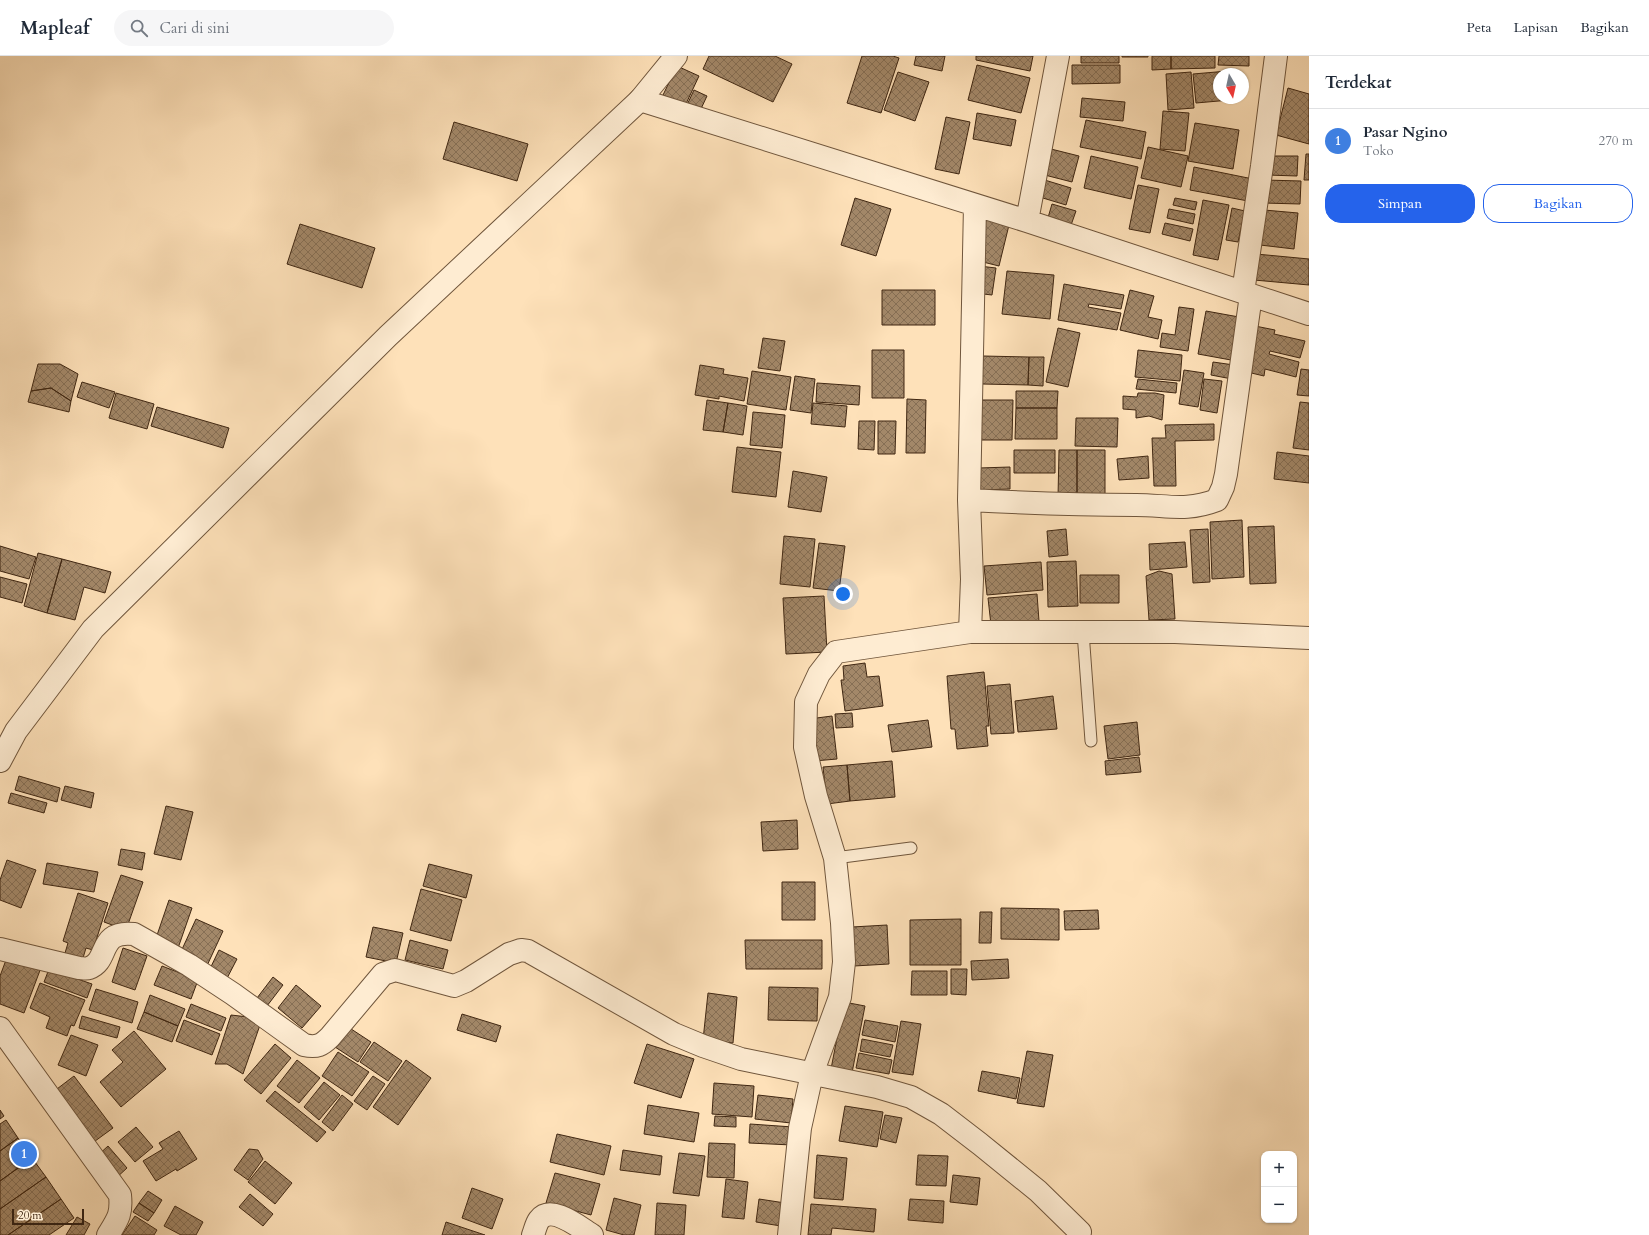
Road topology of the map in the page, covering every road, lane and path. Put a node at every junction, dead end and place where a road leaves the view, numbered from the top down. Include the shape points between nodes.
1 (676, 56) edge
2 (1058, 56) edge
3 (1276, 56) edge
4 (640, 100) junction
5 (975, 205) junction
6 (1027, 221) junction
7 (1247, 294) junction
8 (1309, 314) edge
9 (969, 500) junction
10 (970, 632) junction
11 (1083, 632) junction
12 (1309, 638) edge
13 (1091, 741) dead end
14 (0, 761) edge
15 (911, 848) dead end
16 (835, 858) junction
17 (0, 949) edge
18 (0, 1028) edge
19 (812, 1074) junction
20 (1080, 1232) dead end
21 (108, 1235) edge
22 (533, 1235) edge
23 (592, 1235) edge
24 (789, 1235) edge

1 - 4 street
2 - 6 street
3 - 7 street
4 - 5 street
4 - 14 street via 388,336 93,629 16,731
5 - 6 street
5 - 9 street
6 - 7 street
7 - 8 street
7 - 9 street via 1226,474 1217,500 1203,506 1185,508
9 - 10 street via 972,579
10 - 11 street
10 - 16 street via 836,652 818,674 806,702 805,747 816,796
11 - 12 street via 1175,632
11 - 13 lane
15 - 16 lane
16 - 19 street via 844,962 840,997
17 - 19 street via 88,968 99,959 110,939 124,933 134,934 189,965 304,1045 312,1047 321,1046 330,1037 383,974 395,970 454,986 509,954 521,950 528,951 674,1034 741,1059
18 - 21 street via 120,1195 120,1216
19 - 20 street via 877,1087 911,1097 941,1114 1038,1191
19 - 24 street via 800,1128
22 - 23 street via 538,1221 544,1216 555,1214

